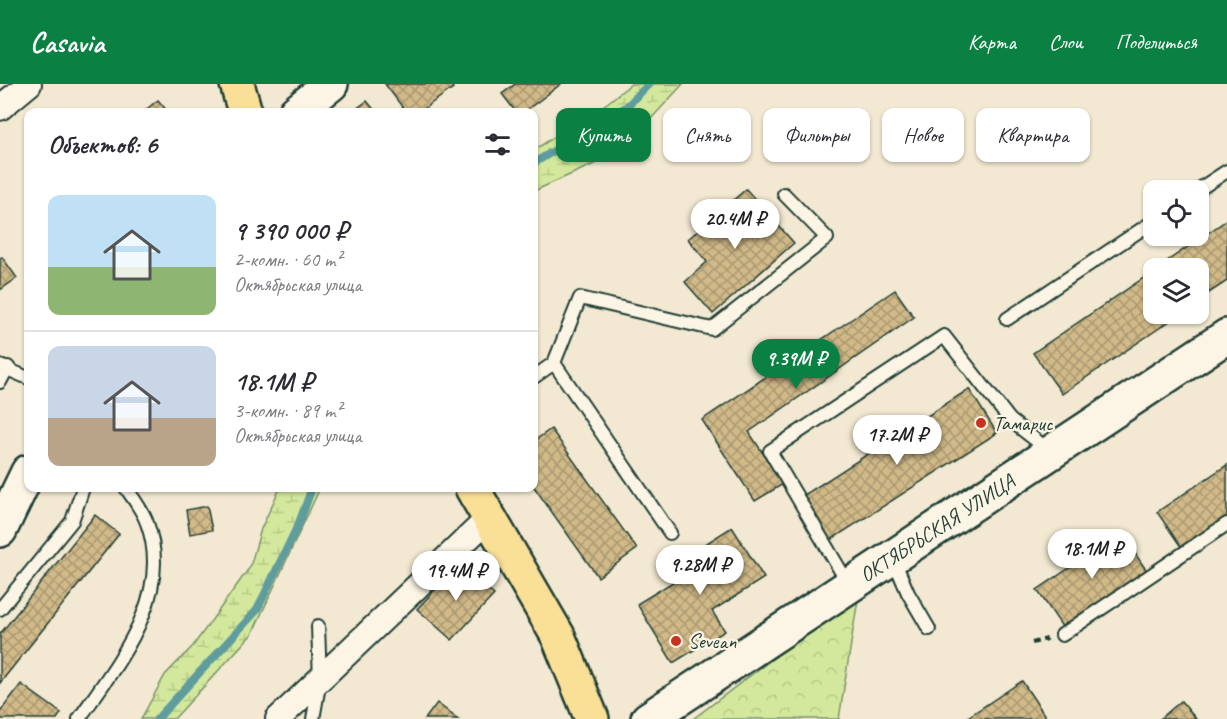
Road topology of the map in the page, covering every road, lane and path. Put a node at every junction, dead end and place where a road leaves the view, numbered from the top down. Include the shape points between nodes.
1 (29, 84) edge
2 (237, 84) edge
3 (331, 84) edge
4 (0, 108) edge
5 (244, 108) edge
6 (301, 108) edge
7 (1227, 171) edge
8 (1209, 183) edge
9 (784, 194) dead end
10 (1143, 228) edge
11 (1007, 319) dead end
12 (1227, 336) edge
13 (554, 363) junction
14 (4, 367) edge
15 (538, 374) edge
16 (24, 376) edge
17 (0, 382) edge
18 (1052, 452) junction
19 (24, 480) edge
20 (82, 492) edge
21 (128, 492) edge
22 (474, 492) edge
23 (489, 518) junction
24 (1227, 524) edge
25 (0, 530) edge
26 (670, 533) dead end
27 (893, 557) junction
28 (850, 586) junction
29 (0, 609) edge
30 (318, 626) dead end
31 (929, 629) dead end
32 (1062, 635) dead end
33 (320, 680) junction
34 (79, 719) edge
35 (278, 719) edge
36 (313, 719) edge
37 (592, 719) edge
38 (648, 719) edge

1 - 4 street
2 - 5 main road
3 - 6 main road
7 - 8 lane
9 - 13 lane via 827,238 712,329 580,298
10 - 11 lane
12 - 18 main road, ОКТЯБРЬСКАЯ УЛИЦА
13 - 15 lane
13 - 26 lane
14 - 16 lane
14 - 17 lane
18 - 27 main road, ОКТЯБРЬСКАЯ УЛИЦА
18 - 28 lane via 1010,420 944,336 770,452
19 - 25 main road
20 - 29 lane via 72,521
21 - 34 lane via 147,522 153,550 152,595 131,643
22 - 23 main road
23 - 33 street
23 - 37 main road via 558,636
24 - 32 lane
27 - 28 main road, ОКТЯБРЬСКАЯ УЛИЦА
27 - 31 lane
28 - 38 main road, ОКТЯБРЬСКАЯ УЛИЦА
30 - 33 lane
33 - 35 street
33 - 36 lane

